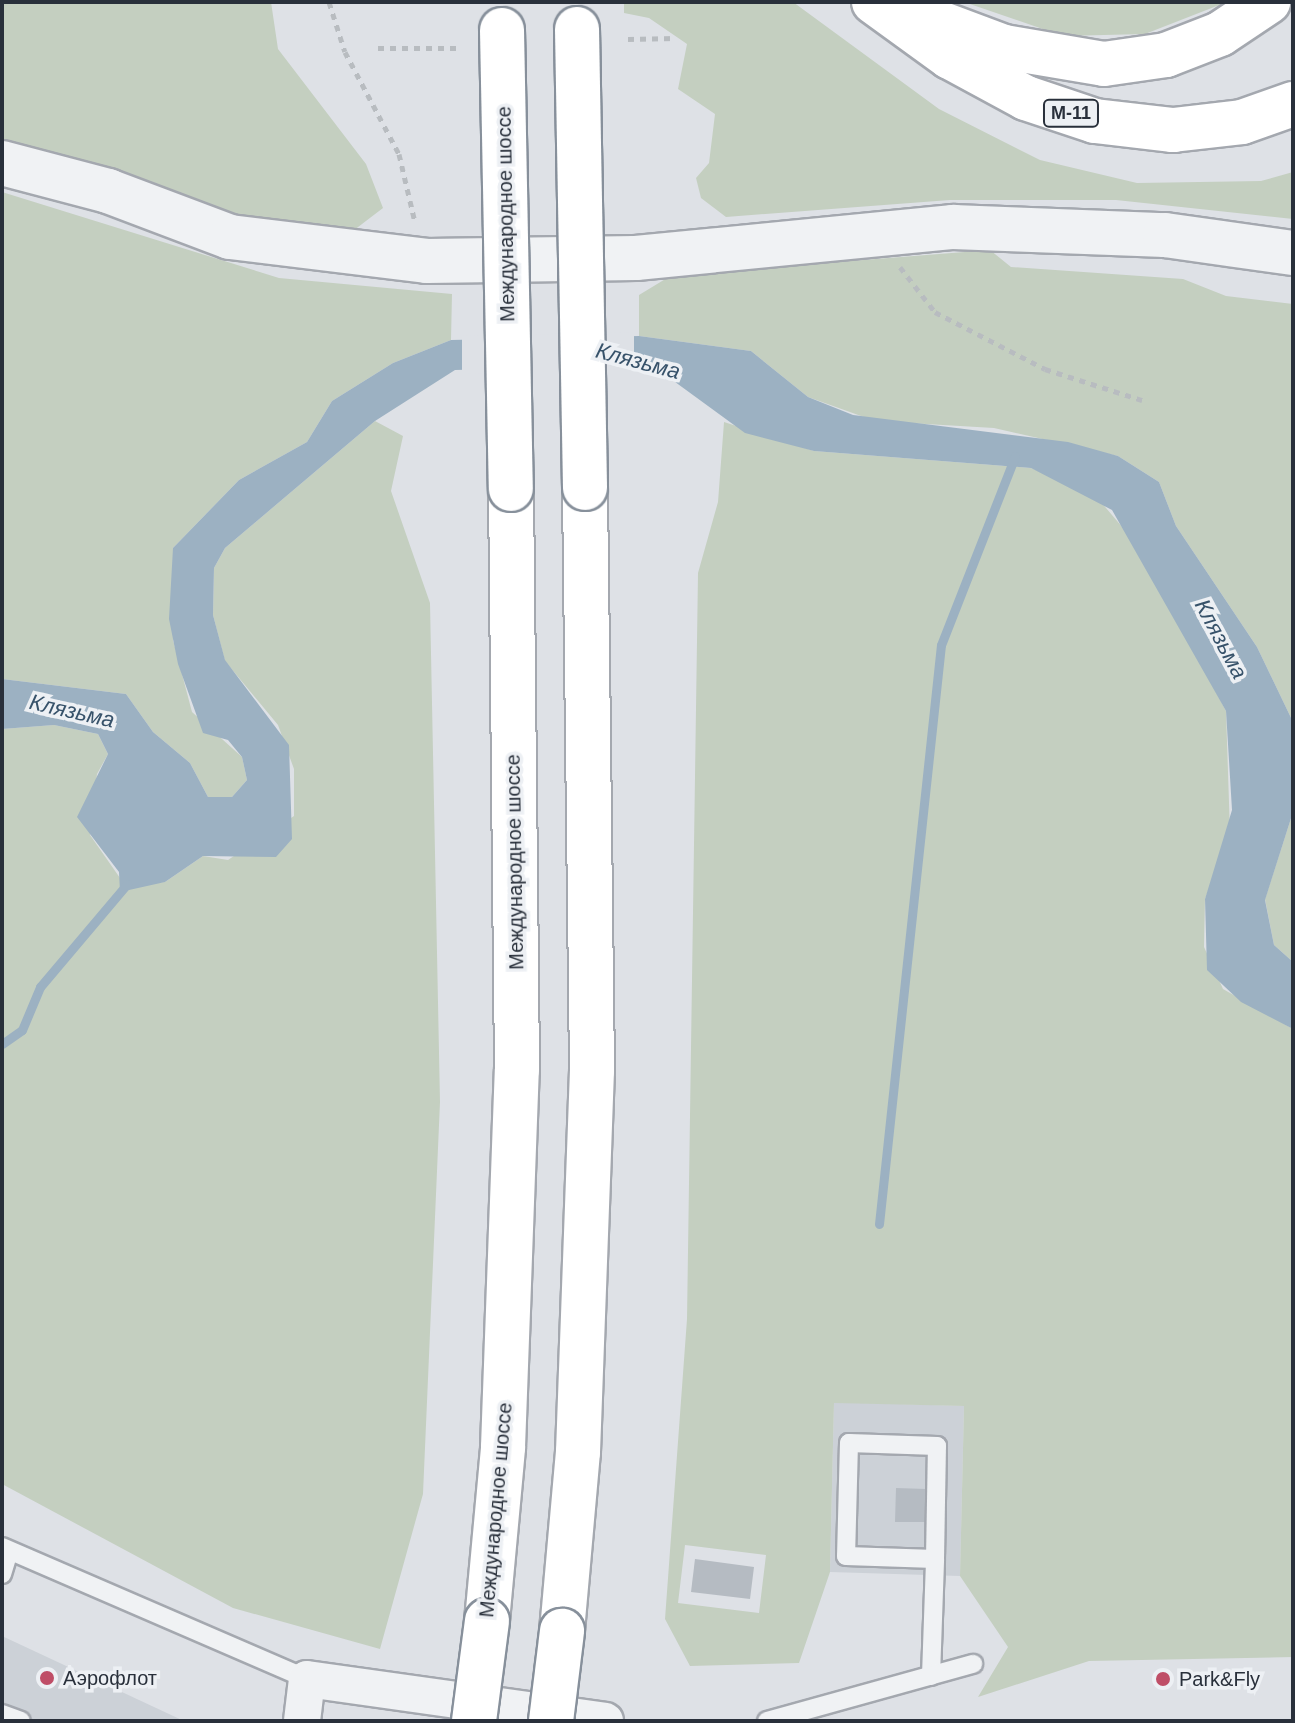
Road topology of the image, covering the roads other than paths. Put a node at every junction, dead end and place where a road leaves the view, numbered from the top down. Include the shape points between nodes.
1 (874, 2) edge
2 (882, 2) edge
3 (1268, 2) edge
4 (502, 16) edge
5 (577, 16) edge
6 (1293, 104) edge
7 (2, 163) edge
8 (1293, 253) edge
9 (6, 1549) edge
10 (935, 1559) junction
11 (2, 1574) edge
12 (973, 1664) dead end
13 (931, 1676) junction
14 (307, 1679) junction
15 (2, 1714) edge
16 (21, 1721) edge
17 (302, 1721) edge
18 (474, 1721) edge
19 (551, 1721) edge
20 (605, 1721) edge
21 (767, 1721) edge

1 - 6 main road, М-11 via 950,57 1026,98 1095,121 1173,130 1242,122
2 - 3 main road via 1004,47 1104,64 1166,55 1220,34
4 - 18 main road, Международное шоссе, bridge via 517,1070 503,1447
5 - 19 main road, bridge via 592,1071 578,1452
7 - 8 street via 108,191 230,237 427,261 636,258 889,232 1066,228
9 - 11 lane
9 - 14 lane
10 - 10 lane via 846,1556 849,1443 937,1446
10 - 13 lane
12 - 13 lane
13 - 21 lane
14 - 17 street
14 - 20 street
15 - 16 lane

